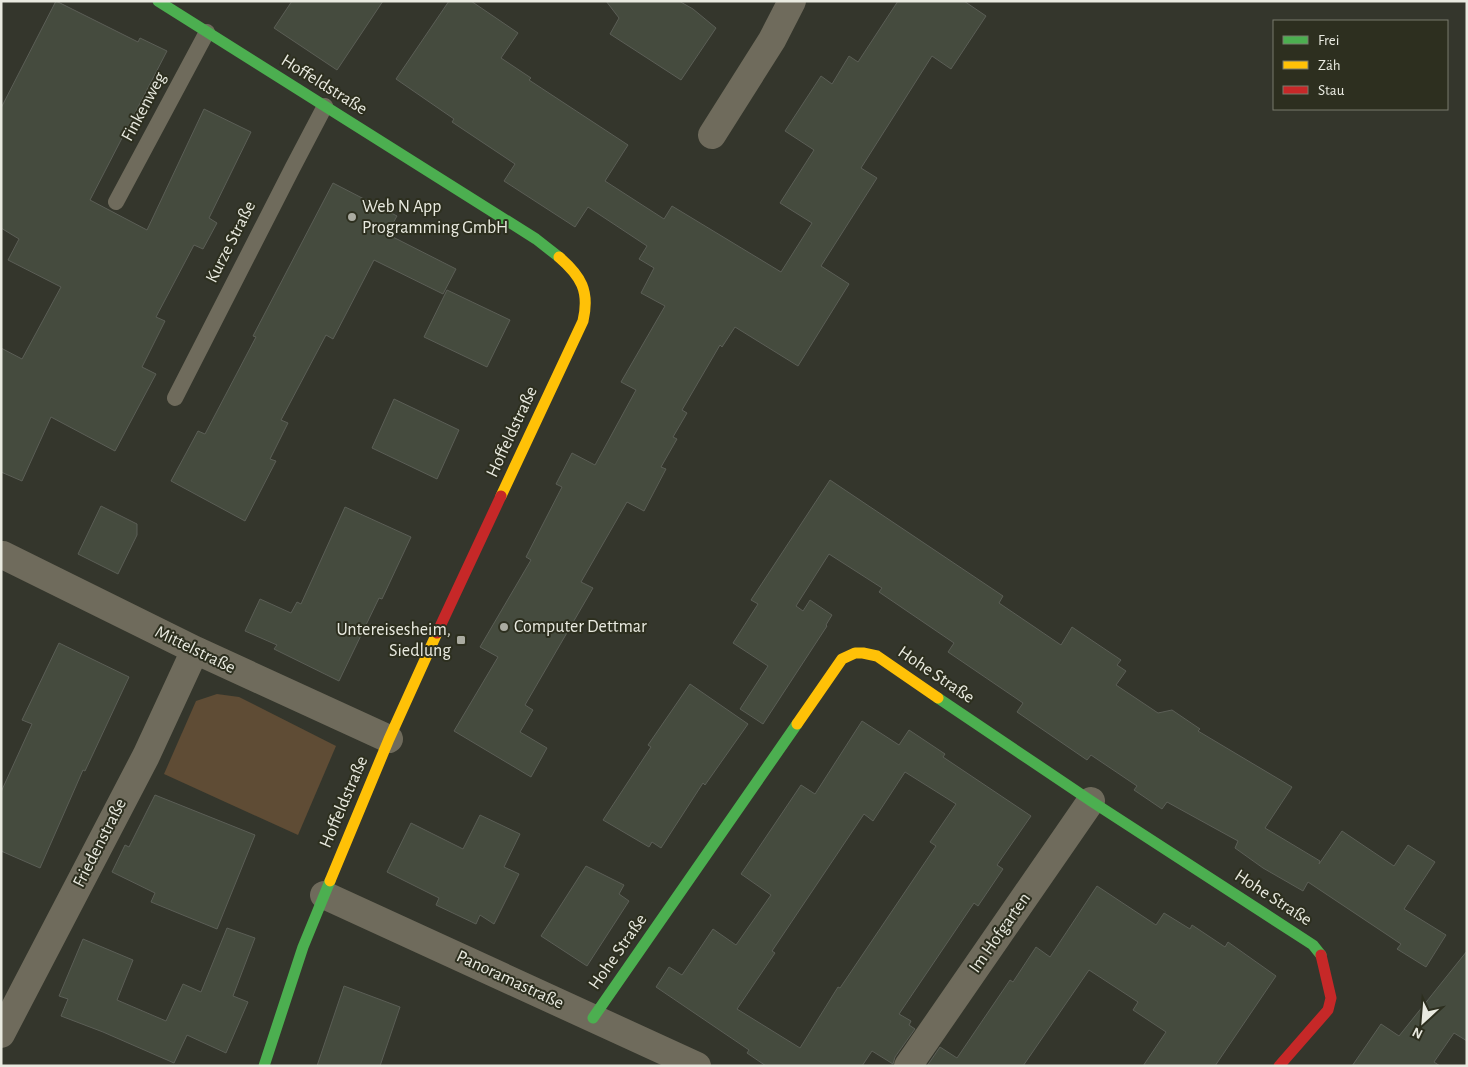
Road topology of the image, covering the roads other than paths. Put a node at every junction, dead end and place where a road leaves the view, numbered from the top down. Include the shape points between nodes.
1 (158, 1) edge
2 (792, 1) edge
3 (207, 32) junction
4 (326, 106) junction
5 (712, 135) dead end
6 (116, 202) dead end
7 (175, 398) dead end
8 (3, 555) dead end
9 (195, 650) junction
10 (389, 739) junction
11 (1091, 801) junction
12 (324, 895) junction
13 (593, 1018) junction
14 (1, 1034) edge
15 (264, 1066) edge
16 (696, 1066) edge
17 (908, 1066) edge
18 (1279, 1066) edge

1 - 3 street, Hoffeldstraße
2 - 5 street via 772,40
3 - 4 street, Hoffeldstraße
3 - 6 lane, Finkenweg
4 - 7 lane, Kurze Straße
4 - 10 street, Hoffeldstraße via 536,239 565,261 580,280 586,300 581,327
8 - 9 street, Mittelstraße
9 - 10 street, Mittelstraße
9 - 14 street, Friedenstraße via 146,756
10 - 12 street, Hoffeldstraße
11 - 13 street, Hohe Straße via 876,656 863,652 852,654 842,659
11 - 17 street, Im Hofgarten
11 - 18 street, Hohe Straße via 1313,945 1322,956 1331,998 1328,1010
12 - 13 street, Panoramastraße
12 - 15 street, Hoffeldstraße via 303,947
13 - 16 street, Panoramastraße

